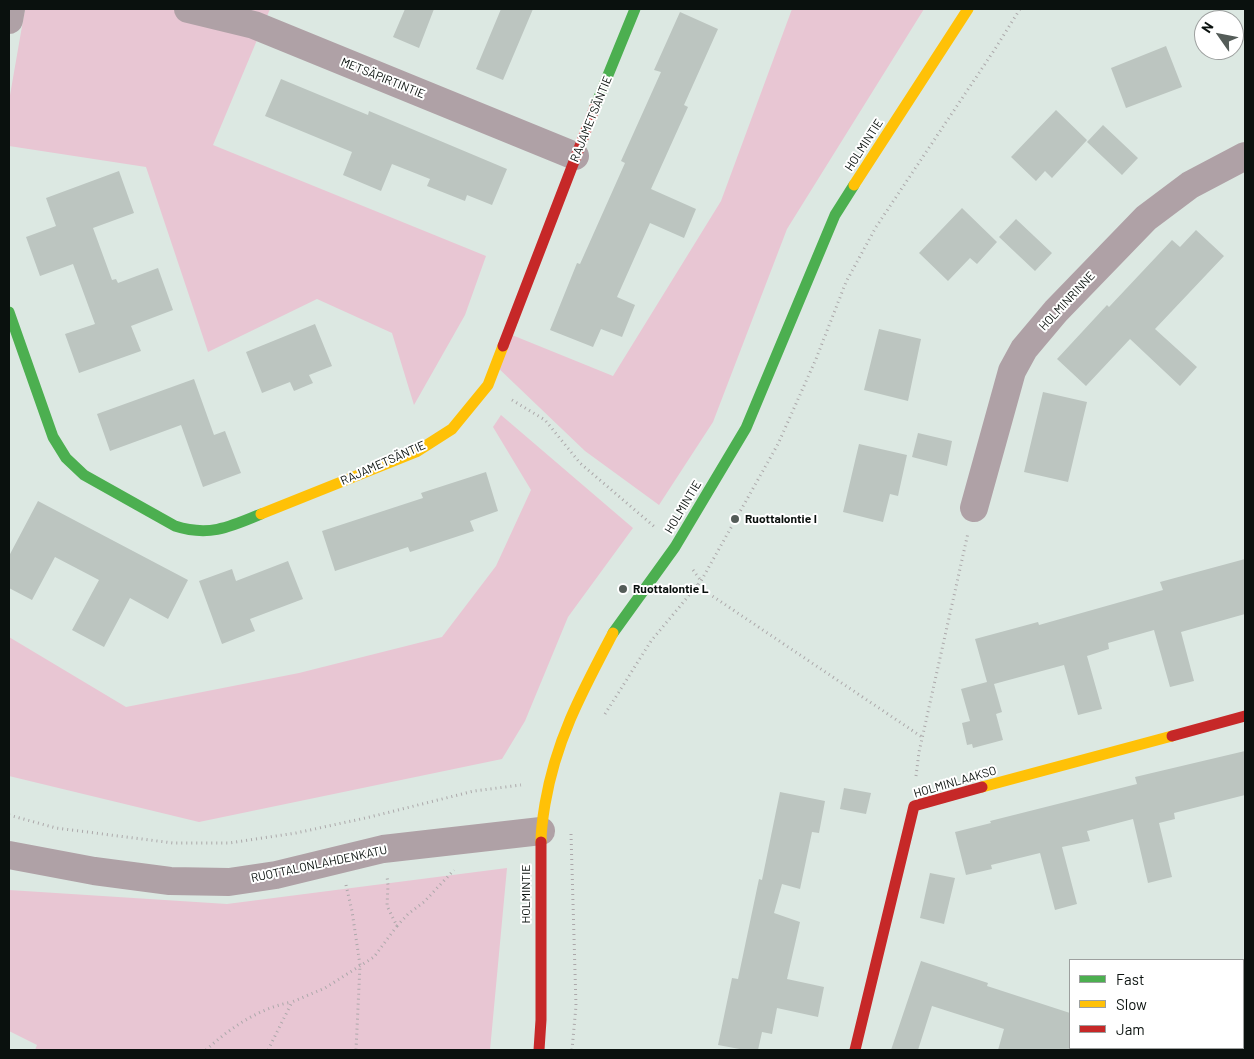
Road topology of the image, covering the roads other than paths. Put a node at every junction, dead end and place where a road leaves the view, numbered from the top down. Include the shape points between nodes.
1 (11, 9) edge
2 (188, 9) edge
3 (635, 9) edge
4 (968, 9) edge
5 (9, 20) edge
6 (575, 156) junction
7 (1245, 156) edge
8 (9, 312) edge
9 (974, 508) road end
10 (1245, 716) edge
11 (541, 831) junction
12 (9, 855) edge
13 (539, 1050) edge
14 (855, 1050) edge

1 - 5 street
2 - 6 street, METSÄPIRTINTIE via 254,25
3 - 6 street, RAJAMETSÄNTIE
4 - 11 street, HOLMINTIE via 835,215 746,428 675,547 614,632 582,692 560,739
6 - 8 street, RAJAMETSÄNTIE via 488,386 452,429 416,452 224,529 199,532 175,526 72,466 53,437
7 - 9 street, HOLMINRINNE via 1190,185 1146,218 1056,310 1024,349 1012,370
10 - 14 street, HOLMINLAAKSO via 914,806
11 - 12 street, RUOTTALONLAHDENKATU via 383,849 276,875 229,882 170,881
11 - 13 street, HOLMINTIE

